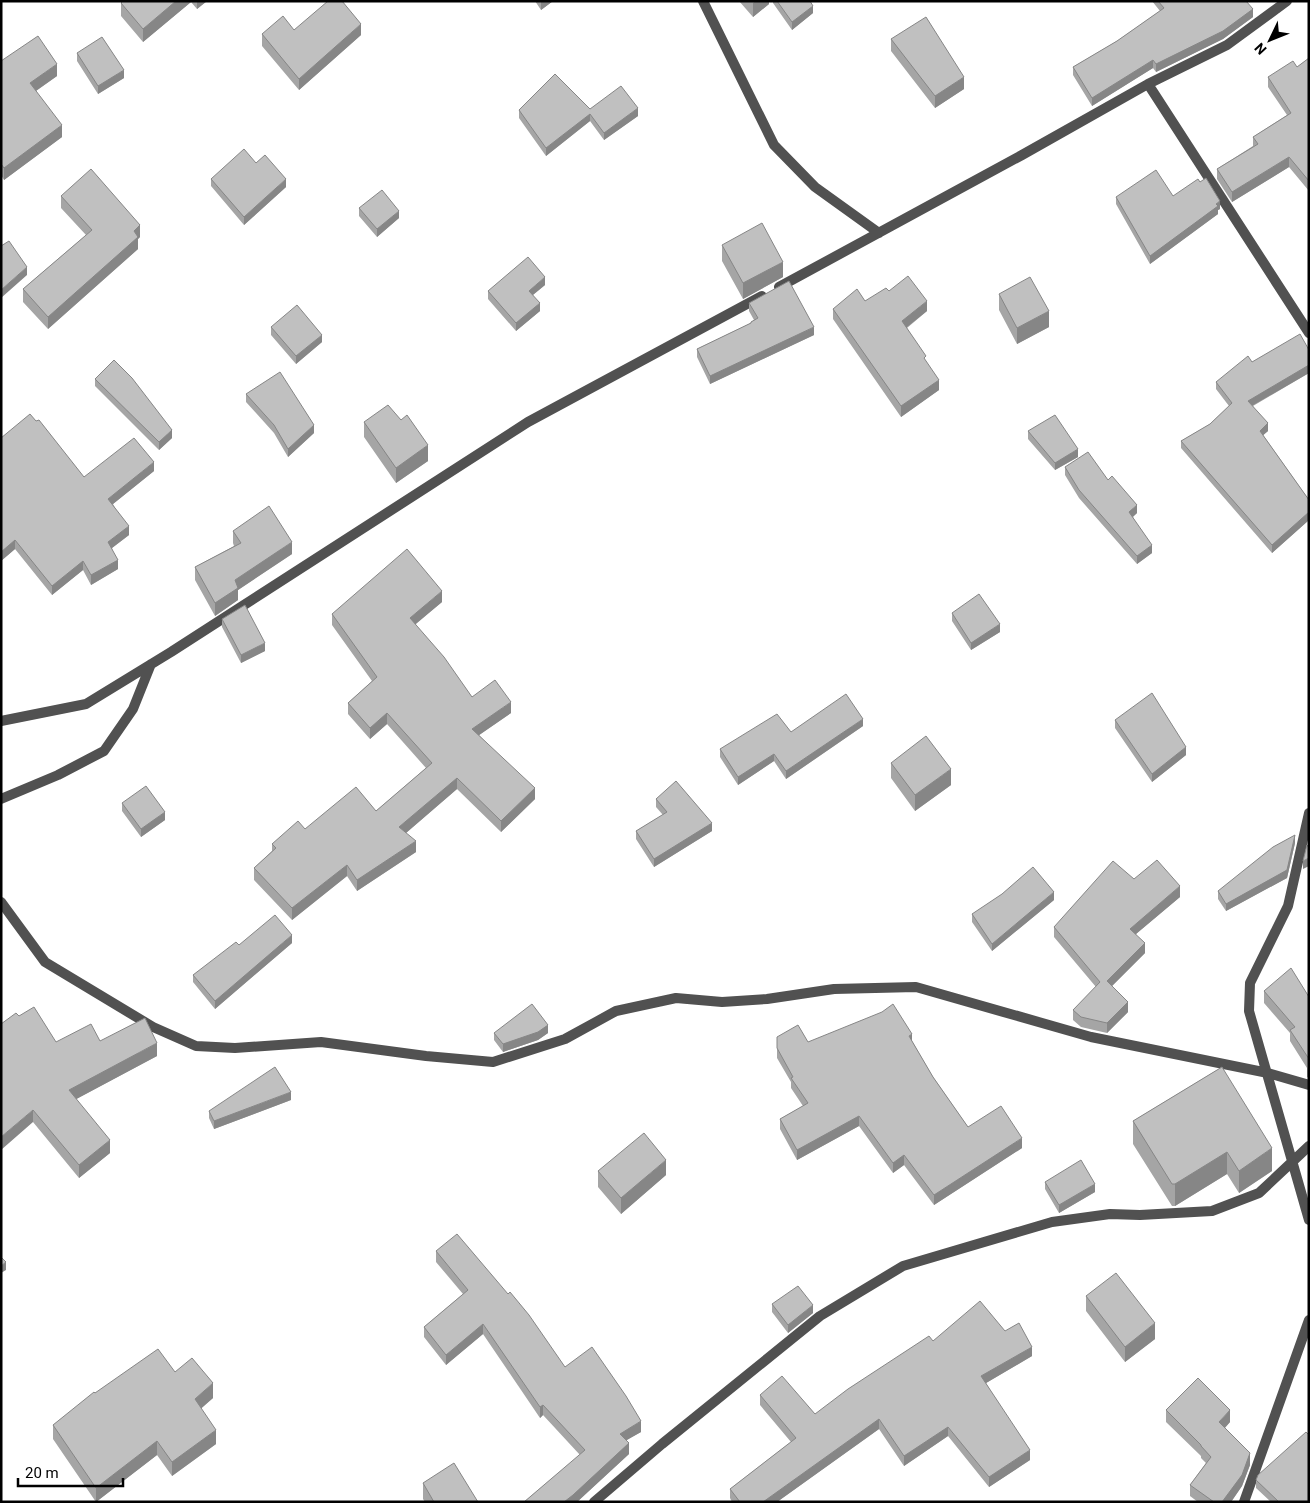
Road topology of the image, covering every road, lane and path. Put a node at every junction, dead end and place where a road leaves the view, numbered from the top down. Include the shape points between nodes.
1 (703, 1) edge
2 (1287, 1) edge
3 (1148, 84) junction
4 (879, 233) junction
5 (1309, 333) edge
6 (151, 664) junction
7 (1, 721) edge
8 (1, 799) edge
9 (1309, 813) edge
10 (1, 902) edge
11 (1268, 1073) junction
12 (1309, 1085) edge
13 (1309, 1146) edge
14 (1293, 1161) junction
15 (1309, 1220) edge
16 (1309, 1320) edge
17 (594, 1502) edge
18 (1244, 1502) edge

1 - 4 street via 774,145 815,187
2 - 3 street via 1227,45
3 - 4 street
3 - 5 street
4 - 6 street via 528,422
6 - 7 street via 86,704
6 - 8 street via 133,709 104,751
9 - 11 street via 1288,906 1250,982 1249,1010
10 - 11 street via 45,962 153,1027 196,1046 235,1048 322,1042 494,1062 565,1039 616,1011 676,998 722,1002 834,989 916,987 1091,1037
11 - 12 street
11 - 14 street
13 - 14 street
14 - 15 street
14 - 17 street via 1259,1193 1212,1211 1110,1214 1052,1222 903,1266 820,1316
16 - 18 street

